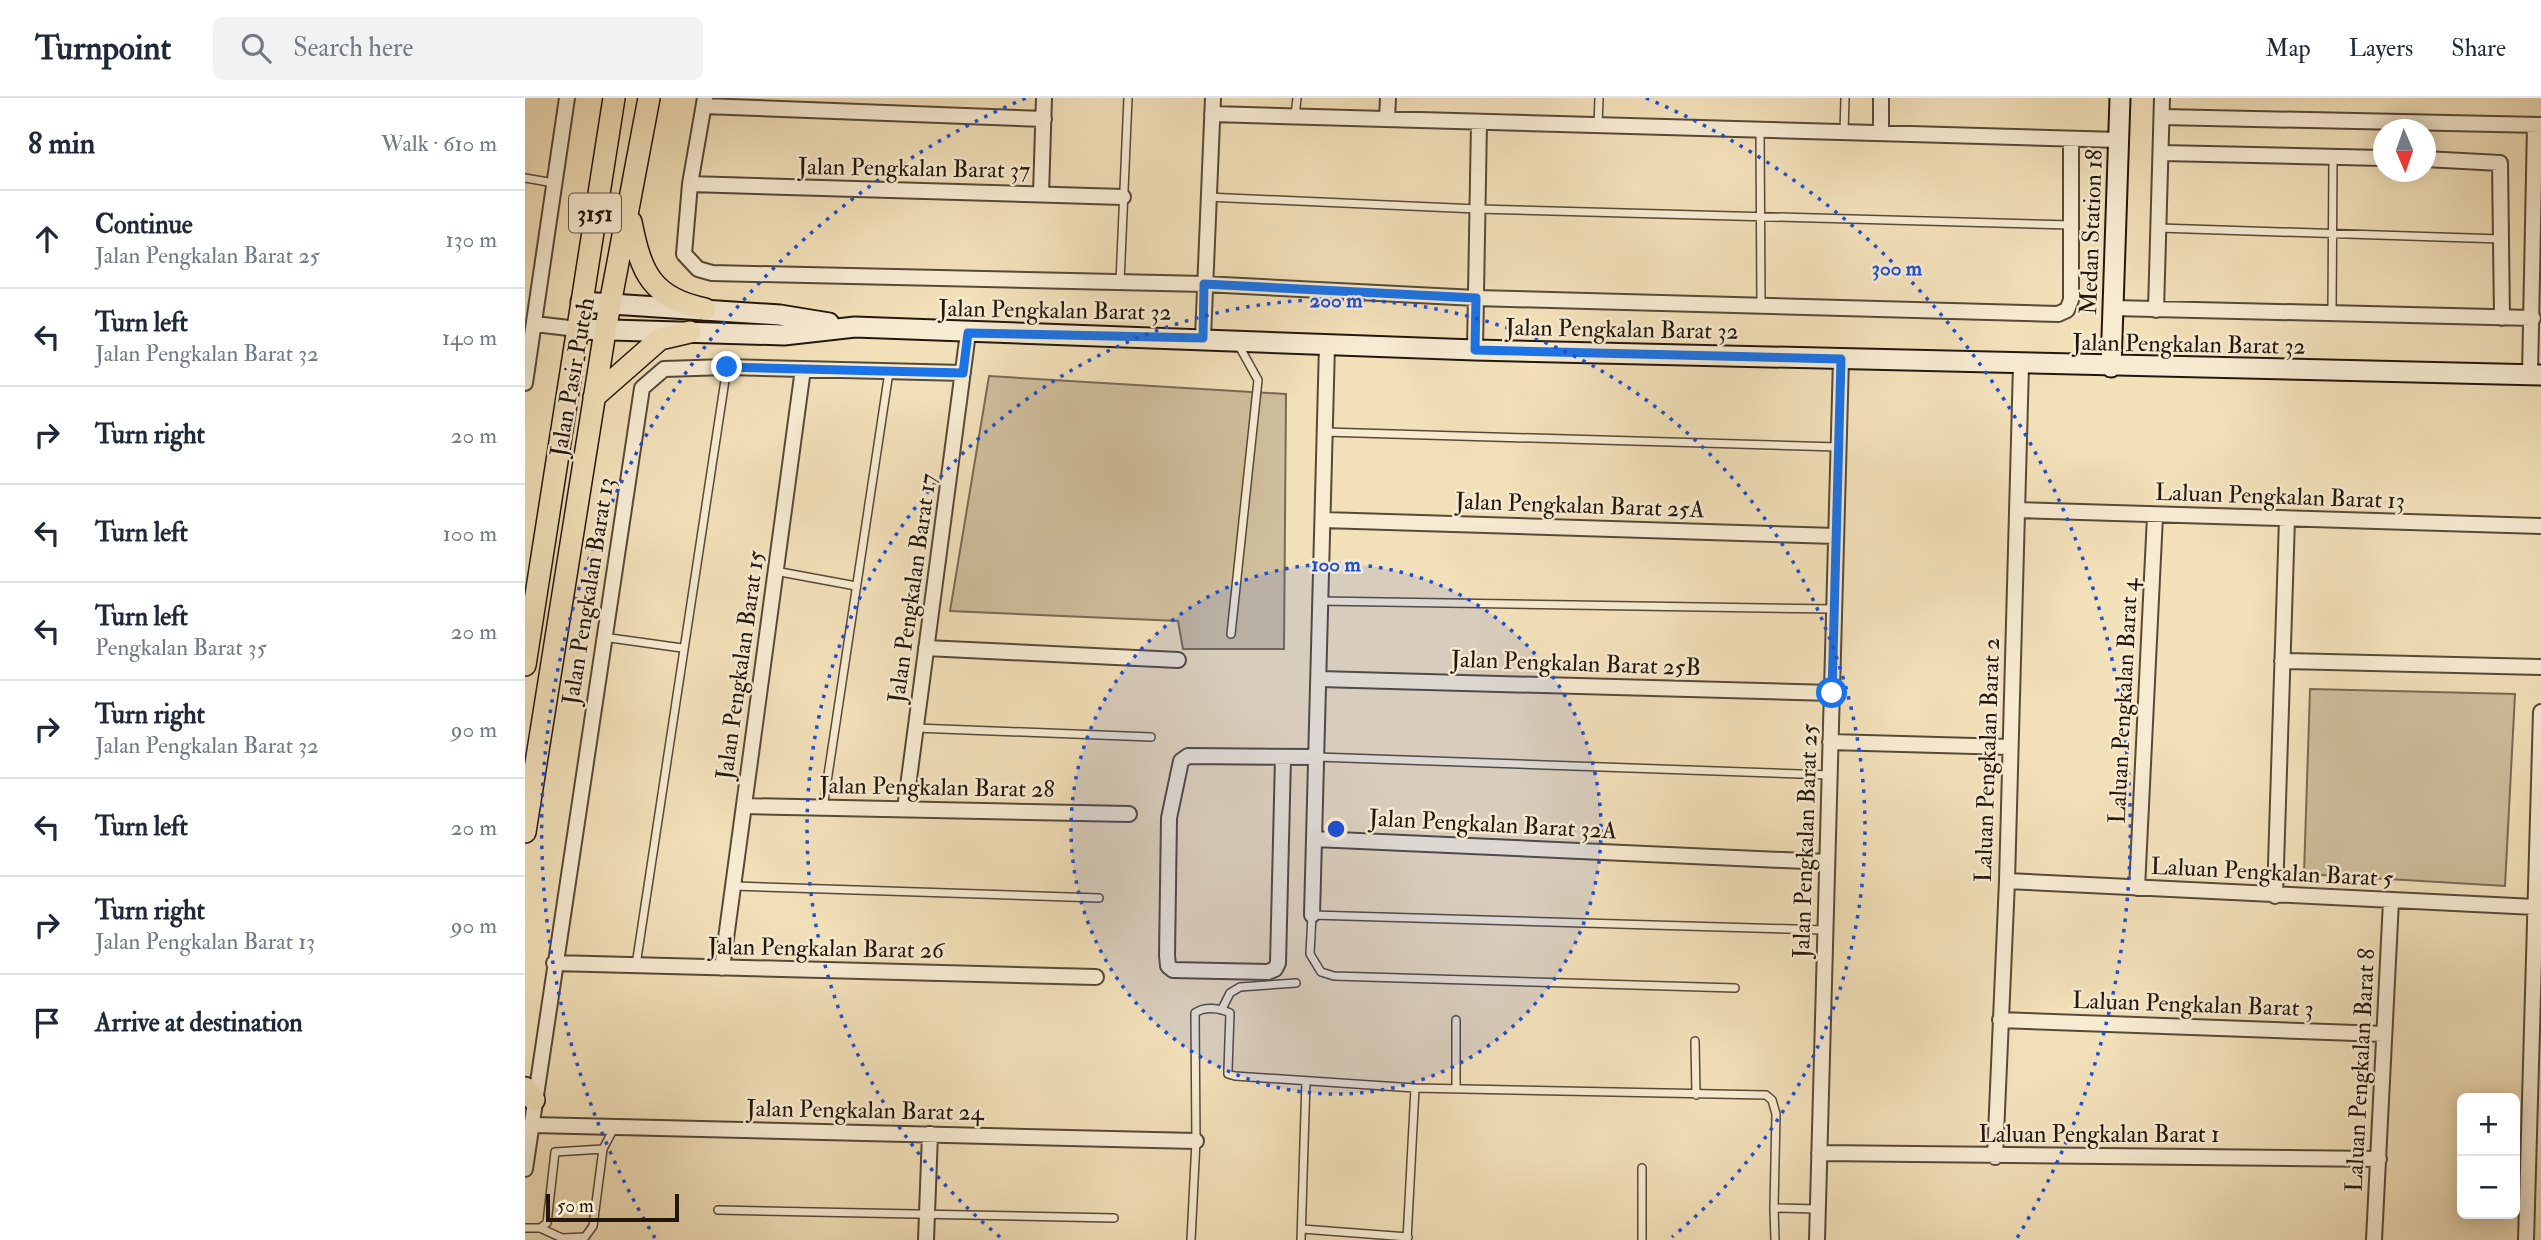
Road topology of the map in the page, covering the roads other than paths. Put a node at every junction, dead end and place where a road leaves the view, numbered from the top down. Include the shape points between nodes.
1 (567, 98) edge
2 (614, 98) edge
3 (649, 98) edge
4 (1044, 98) edge
5 (1128, 98) edge
6 (1213, 98) edge
7 (1297, 98) edge
8 (1388, 98) edge
9 (1599, 98) edge
10 (1845, 98) edge
11 (1881, 98) edge
12 (2120, 98) edge
13 (2162, 98) edge
14 (704, 102) edge
15 (1212, 114) junction
16 (1295, 117) junction
17 (2162, 117) junction
18 (1044, 119) junction
19 (1387, 119) junction
20 (1479, 122) junction
21 (1598, 125) junction
22 (2538, 125) edge
23 (1760, 130) junction
24 (1844, 132) junction
25 (1881, 133) junction
26 (2071, 139) junction
27 (2119, 140) junction
28 (2162, 153) junction
29 (2333, 157) junction
30 (2373, 158) edge
31 (2436, 160) edge
32 (2538, 163) edge
33 (525, 178) edge
34 (554, 183) junction
35 (691, 184) junction
36 (1041, 194) junction
37 (1122, 197) junction
38 (1207, 197) junction
39 (1477, 209) junction
40 (629, 213) junction
41 (1759, 217) junction
42 (2071, 225) junction
43 (2159, 228) junction
44 (2333, 232) junction
45 (2502, 239) junction
46 (1121, 283) junction
47 (1204, 284) junction
48 (1476, 298) junction
49 (581, 302) junction
50 (610, 305) junction
51 (1761, 305) junction
52 (2113, 308) junction
53 (705, 309) junction
54 (2156, 310) junction
55 (2332, 314) junction
56 (2502, 318) junction
57 (2533, 318) junction
58 (530, 324) edge
59 (855, 327) junction
60 (577, 329) junction
61 (605, 331) junction
62 (690, 332) junction
63 (968, 333) junction
64 (1203, 338) junction
65 (1236, 341) junction
66 (1327, 345) junction
67 (1475, 350) junction
68 (1841, 359) junction
69 (2021, 365) junction
70 (727, 367) junction
71 (2111, 367) junction
72 (803, 369) junction
73 (889, 372) junction
74 (963, 373) junction
75 (2536, 375) edge
76 (525, 383) edge
77 (594, 397) junction
78 (1325, 432) junction
79 (1838, 447) junction
80 (2017, 510) junction
81 (2155, 516) junction
82 (2287, 519) junction
83 (1323, 520) junction
84 (2541, 526) edge
85 (1836, 536) junction
86 (775, 571) junction
87 (856, 586) junction
88 (1321, 601) junction
89 (1834, 608) junction
90 (1231, 634) dead end
91 (603, 637) junction
92 (682, 648) junction
93 (926, 648) junction
94 (526, 653) edge
95 (1178, 660) dead end
96 (2282, 661) junction
97 (2541, 667) edge
98 (1319, 679) junction
99 (1832, 693) junction
100 (2541, 712) edge
101 (916, 728) junction
102 (1151, 737) dead end
103 (1831, 742) junction
104 (2010, 747) junction
105 (1317, 757) junction
106 (1283, 758) junction
107 (1830, 775) junction
108 (744, 806) junction
109 (823, 807) junction
110 (2540, 808) edge
111 (905, 809) junction
112 (1129, 814) dead end
113 (525, 832) edge
114 (1315, 839) junction
115 (1827, 862) junction
116 (2007, 881) junction
117 (733, 886) junction
118 (2137, 888) junction
119 (2275, 896) junction
120 (1099, 898) dead end
121 (2391, 901) junction
122 (2535, 907) junction
123 (1312, 915) junction
124 (1825, 930) junction
125 (554, 963) junction
126 (636, 965) junction
127 (722, 968) junction
128 (1096, 977) dead end
129 (1296, 983) dead end
130 (1735, 988) dead end
131 (1222, 1009) junction
132 (1457, 1020) dead end
133 (2000, 1020) junction
134 (2384, 1034) junction
135 (1695, 1041) dead end
136 (1306, 1081) junction
137 (1415, 1088) junction
138 (1456, 1089) junction
139 (530, 1094) edge
140 (1696, 1095) junction
141 (533, 1125) junction
142 (614, 1127) junction
143 (930, 1134) junction
144 (1196, 1140) junction
145 (603, 1149) junction
146 (1819, 1153) junction
147 (1995, 1157) junction
148 (2379, 1159) junction
149 (1642, 1168) dead end
150 (525, 1169) edge
151 (1774, 1208) junction
152 (1818, 1209) junction
153 (718, 1210) dead end
154 (926, 1215) junction
155 (1114, 1218) dead end
156 (540, 1227) junction
157 (525, 1228) edge
158 (1302, 1229) junction
159 (1408, 1238) edge
160 (926, 1240) edge
161 (1191, 1240) edge
162 (1301, 1240) edge
163 (1642, 1240) edge
164 (1775, 1240) edge
165 (1817, 1240) edge
166 (2374, 1240) edge
167 (2526, 1240) edge

1 - 34 street
2 - 49 main road, Jalan Pasir Puteh / 3151
3 - 40 main road, Jalan Pasir Puteh / 3151
4 - 18 street, Jalan Pengkalan Barat 37
5 - 37 lane
6 - 15 street
7 - 16 lane
8 - 19 street
9 - 21 lane
10 - 24 lane
11 - 25 street
12 - 27 street, Medan Station 18
13 - 17 street
14 - 18 street
14 - 35 street
15 - 16 street
15 - 38 street
16 - 19 street
17 - 22 street
17 - 28 street
18 - 36 street, Jalan Pengkalan Barat 37
19 - 20 street
20 - 21 street
20 - 39 street
21 - 23 street
22 - 32 street
23 - 24 street
23 - 41 lane
24 - 25 street
25 - 26 street
26 - 27 street
26 - 42 street
27 - 52 street, Medan Station 18
28 - 29 street
28 - 43 street
29 - 30 street
29 - 44 lane
31 - 45 street via 2500,163
32 - 57 street
33 - 34 lane
34 - 58 street
35 - 36 street, Jalan Pengkalan Barat 37
35 - 46 street via 684,254 698,269 712,273
36 - 37 street
37 - 46 lane
38 - 39 lane
38 - 47 street
39 - 41 lane
39 - 48 street
40 - 50 main road, Jalan Pasir Puteh / 3151
40 - 53 main road via 639,258 655,288 681,304
41 - 42 lane
41 - 51 lane
42 - 51 street via 2071,300 2067,310 2059,313
43 - 44 lane
43 - 54 street
44 - 45 lane
44 - 55 lane
45 - 56 street
46 - 47 street
47 - 48 street
47 - 64 street
48 - 51 street
48 - 67 street
49 - 50 street
49 - 60 main road, Jalan Pasir Puteh / 3151
50 - 53 street
50 - 61 main road, Jalan Pasir Puteh / 3151
52 - 54 street
52 - 71 street, Medan Station 18
53 - 59 street
54 - 55 street
55 - 56 street
56 - 57 street
57 - 75 street
58 - 60 street
58 - 76 street
59 - 62 street, Jalan Pengkalan Barat 32 via 783,335
59 - 63 street, Jalan Pengkalan Barat 32
60 - 61 street, Jalan Pengkalan Barat 32
60 - 94 main road, Jalan Pasir Puteh / 3151
61 - 62 street, Jalan Pengkalan Barat 32
61 - 77 main road, Jalan Pasir Puteh / 3151
62 - 77 main road via 660,340
63 - 64 street, Jalan Pengkalan Barat 32
63 - 74 street, Jalan Pengkalan Barat 17
64 - 65 street, Jalan Pengkalan Barat 32
65 - 66 street, Jalan Pengkalan Barat 32
65 - 90 lane via 1258,380
66 - 67 street, Jalan Pengkalan Barat 32
66 - 78 street
67 - 68 street, Jalan Pengkalan Barat 32
68 - 69 street, Jalan Pengkalan Barat 32
68 - 79 street, Jalan Pengkalan Barat 25
69 - 71 street, Jalan Pengkalan Barat 32
69 - 80 street, Laluan Pengkalan Barat 2
70 - 72 street, Jalan Pengkalan Barat 13
70 - 91 street, Jalan Pengkalan Barat 13 via 664,369 642,388
70 - 92 lane
71 - 75 street, Jalan Pengkalan Barat 32
72 - 73 street, Jalan Pengkalan Barat 13
72 - 86 street, Jalan Pengkalan Barat 15
73 - 74 street, Jalan Pengkalan Barat 13
73 - 87 lane
74 - 93 street, Jalan Pengkalan Barat 17
77 - 113 main road, Jalan Pasir Puteh / 3151
78 - 79 lane
78 - 83 street
79 - 85 street, Jalan Pengkalan Barat 25
80 - 81 street, Laluan Pengkalan Barat 13
80 - 104 street, Laluan Pengkalan Barat 2
81 - 82 street, Laluan Pengkalan Barat 13
81 - 118 street, Laluan Pengkalan Barat 4
82 - 84 street, Laluan Pengkalan Barat 13
82 - 96 street
83 - 85 street, Jalan Pengkalan Barat 25A
83 - 88 street
85 - 89 street, Jalan Pengkalan Barat 25
86 - 87 lane
86 - 108 street, Jalan Pengkalan Barat 15
87 - 109 lane
88 - 89 lane
88 - 98 street
89 - 99 street, Jalan Pengkalan Barat 25
91 - 92 lane
91 - 125 street, Jalan Pengkalan Barat 13
92 - 126 lane
93 - 95 street
93 - 101 street, Jalan Pengkalan Barat 17
96 - 97 street
96 - 119 street
98 - 99 street, Jalan Pengkalan Barat 25B
98 - 105 street
99 - 103 street, Jalan Pengkalan Barat 25
100 - 110 street
101 - 102 lane
101 - 111 street, Jalan Pengkalan Barat 17
103 - 104 street
103 - 107 street, Jalan Pengkalan Barat 25
104 - 116 street, Laluan Pengkalan Barat 2
105 - 106 street
105 - 107 lane
105 - 114 street
106 - 106 street via 1275,969 1173,970 1167,955 1169,818 1177,768 1188,756
107 - 115 street, Jalan Pengkalan Barat 25
108 - 109 street, Jalan Pengkalan Barat 28
108 - 117 street, Jalan Pengkalan Barat 15
109 - 111 street, Jalan Pengkalan Barat 28
110 - 122 street
111 - 112 street, Jalan Pengkalan Barat 28
114 - 115 street, Jalan Pengkalan Barat 32A
114 - 123 street
115 - 124 street, Jalan Pengkalan Barat 25
116 - 118 street, Laluan Pengkalan Barat 5
116 - 133 street, Laluan Pengkalan Barat 2
117 - 120 lane
117 - 127 street, Jalan Pengkalan Barat 15
118 - 119 street, Laluan Pengkalan Barat 5
119 - 121 street, Laluan Pengkalan Barat 5
121 - 122 street, Laluan Pengkalan Barat 5
121 - 134 street, Laluan Pengkalan Barat 8
122 - 167 street
123 - 124 lane
123 - 130 lane via 1310,954 1321,972 1335,976
124 - 146 street, Jalan Pengkalan Barat 25
125 - 126 street, Jalan Pengkalan Barat 26
125 - 139 street, Jalan Pengkalan Barat 13
126 - 127 street, Jalan Pengkalan Barat 26
127 - 128 street, Jalan Pengkalan Barat 26
129 - 131 lane via 1240,987 1230,993
131 - 136 lane via 1230,1013 1228,1074
131 - 144 lane via 1195,1013
132 - 138 lane
133 - 134 street, Laluan Pengkalan Barat 3
133 - 147 street, Laluan Pengkalan Barat 2
134 - 148 street, Laluan Pengkalan Barat 8
135 - 140 lane
136 - 137 lane
136 - 158 lane
137 - 138 lane
137 - 159 lane
138 - 140 lane
139 - 141 street, Jalan Pengkalan Barat 13
140 - 151 lane via 1770,1097 1776,1114
141 - 142 street, Jalan Pengkalan Barat 24
141 - 150 street, Jalan Pengkalan Barat 13
142 - 143 street, Jalan Pengkalan Barat 24
142 - 145 lane
143 - 144 street, Jalan Pengkalan Barat 24
143 - 154 street
144 - 161 lane
145 - 156 lane via 555,1152 549,1219
145 - 156 lane via 593,1226 585,1237 562,1238
146 - 147 street, Laluan Pengkalan Barat 1
146 - 152 street, Jalan Pengkalan Barat 25
147 - 148 street, Laluan Pengkalan Barat 1
148 - 166 street, Laluan Pengkalan Barat 8
149 - 163 lane
151 - 152 lane
151 - 164 lane
152 - 165 street, Jalan Pengkalan Barat 25
153 - 154 lane
154 - 155 lane
154 - 160 street
156 - 157 lane
158 - 159 lane
158 - 162 lane

